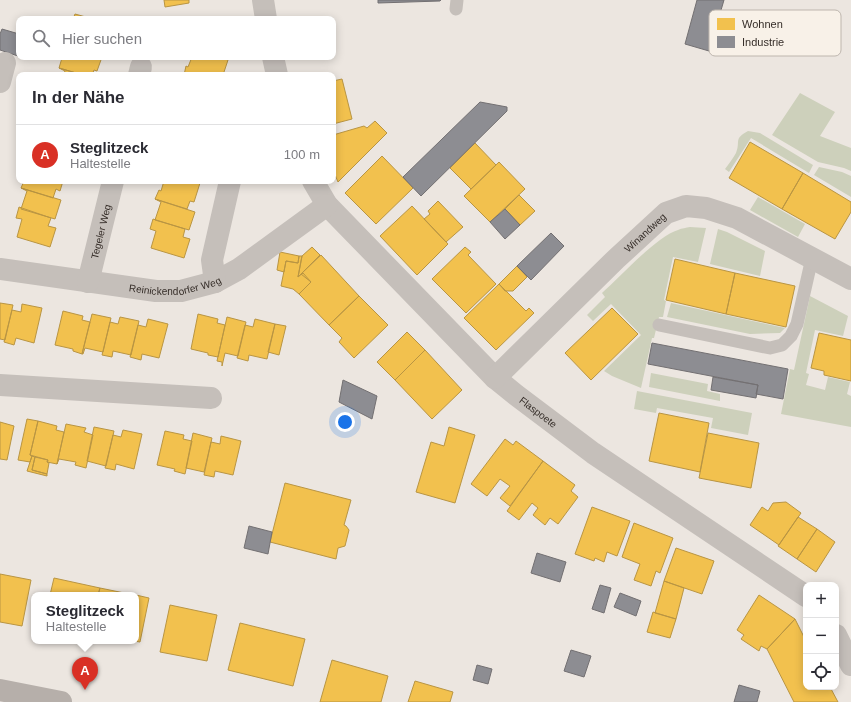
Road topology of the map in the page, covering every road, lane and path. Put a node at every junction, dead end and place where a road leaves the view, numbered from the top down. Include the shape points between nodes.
1 (263, 0) edge
2 (266, 16) edge
3 (274, 60) edge
4 (276, 72) edge
5 (112, 184) edge
6 (229, 184) edge
7 (315, 184) edge
8 (327, 206) junction
9 (812, 258) junction
10 (0, 270) edge
11 (851, 279) edge
12 (88, 282) junction
13 (215, 282) junction
14 (659, 325) dead end
15 (495, 378) junction
16 (0, 385) edge
17 (211, 398) dead end
18 (803, 594) edge
19 (839, 641) edge
20 (851, 665) edge
21 (0, 690) edge
22 (61, 702) edge

1 - 2 street
3 - 4 street
5 - 12 street, Tegeler Weg
6 - 13 street via 212,260
7 - 8 street, Flaspoete
8 - 13 street, Reinickendorfer Weg via 239,269
8 - 15 street, Flaspoete
9 - 11 street, Winandweg
9 - 14 lane via 797,324 791,336 782,345 770,348
9 - 15 street, Winandweg via 737,218 706,208 686,206 666,213
10 - 12 street, Reinickendorfer Weg
12 - 13 street, Reinickendorfer Weg via 181,291
15 - 18 street, Flaspoete via 593,453
16 - 17 street
19 - 20 street
21 - 22 main road

